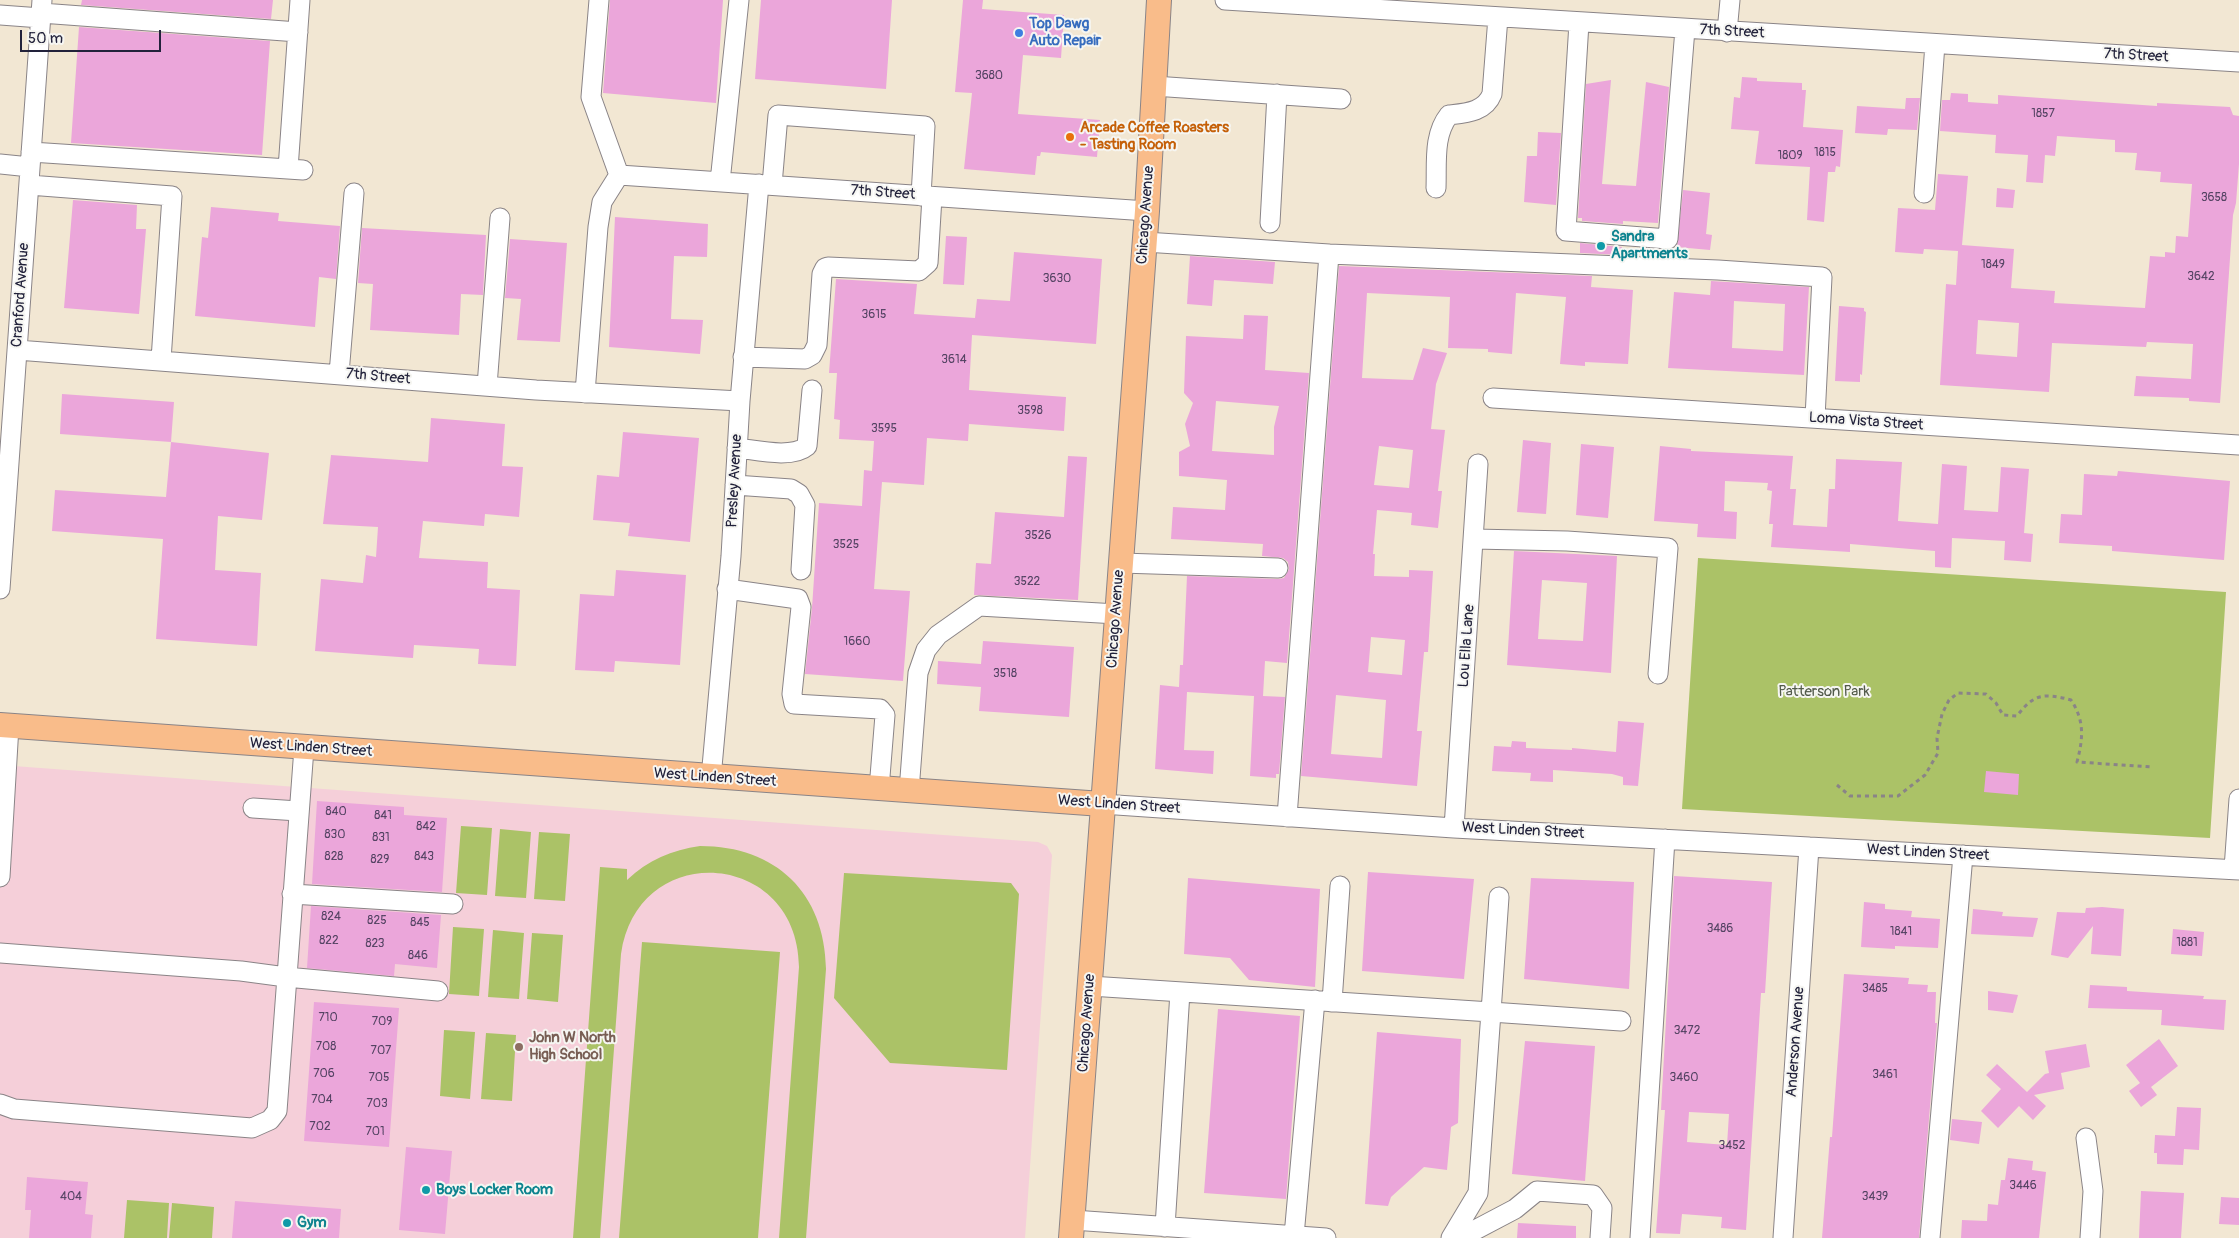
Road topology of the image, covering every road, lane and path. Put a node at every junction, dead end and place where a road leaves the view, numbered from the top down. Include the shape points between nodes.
1 (300, 0) edge
2 (599, 0) edge
3 (739, 0) edge
4 (1159, 0) edge
5 (1225, 0) edge
6 (1730, 0) edge
7 (42, 10) edge
8 (0, 15) edge
9 (1498, 17) junction
10 (1579, 23) junction
11 (1685, 30) junction
12 (298, 32) junction
13 (1727, 32) junction
14 (1935, 44) junction
15 (2239, 62) edge
16 (1154, 86) junction
17 (1277, 94) junction
18 (1341, 98) dead end
19 (0, 164) edge
20 (30, 168) junction
21 (619, 175) junction
22 (720, 182) junction
23 (766, 185) junction
24 (1436, 188) dead end
25 (354, 193) dead end
26 (1924, 193) dead end
27 (927, 197) junction
28 (1147, 211) junction
29 (500, 218) dead end
30 (1270, 223) dead end
31 (1145, 242) junction
32 (1329, 254) junction
33 (17, 350) junction
34 (743, 358) junction
35 (161, 360) junction
36 (339, 374) junction
37 (487, 386) junction
38 (812, 390) dead end
39 (586, 393) junction
40 (1493, 398) dead end
41 (740, 401) junction
42 (1815, 418) junction
43 (2239, 445) edge
44 (737, 448) junction
45 (1478, 464) dead end
46 (735, 485) junction
47 (1474, 539) junction
48 (1121, 563) junction
49 (1278, 568) dead end
50 (801, 570) dead end
51 (0, 589) edge
52 (727, 589) junction
53 (1117, 614) junction
54 (1658, 674) dead end
55 (5, 726) edge
56 (304, 748) junction
57 (2152, 767) dead end
58 (711, 778) junction
59 (1837, 785) dead end
60 (879, 789) junction
61 (909, 791) junction
62 (2239, 799) edge
63 (1102, 804) junction
64 (253, 808) dead end
65 (298, 811) junction
66 (1287, 817) junction
67 (1454, 828) junction
68 (1665, 839) junction
69 (1809, 847) junction
70 (1963, 855) junction
71 (2237, 870) edge
72 (0, 877) edge
73 (1340, 886) dead end
74 (292, 894) junction
75 (1499, 897) dead end
76 (453, 904) dead end
77 (0, 953) edge
78 (286, 978) junction
79 (1090, 986) junction
80 (438, 991) dead end
81 (1180, 992) junction
82 (1323, 1001) junction
83 (1491, 1012) junction
84 (1621, 1021) dead end
85 (0, 1104) edge
86 (2086, 1138) dead end
87 (1165, 1227) junction
88 (1072, 1229) edge
89 (1294, 1236) junction
90 (1325, 1238) edge
91 (1451, 1238) edge
92 (1460, 1238) edge
93 (1600, 1238) edge
94 (1640, 1238) edge
95 (1783, 1238) edge
96 (1930, 1238) edge
97 (2090, 1238) edge

1 - 12 street
2 - 21 street via 591,97
3 - 22 street
4 - 16 main road, Chicago Avenue
5 - 9 street, 7th Street
6 - 13 street
7 - 8 street
7 - 12 street
7 - 20 street, Cranford Avenue
9 - 10 street, 7th Street
9 - 24 street via 1492,94 1482,107 1468,113 1449,115 1442,124 1438,137
10 - 11 street, 7th Street
10 - 11 street via 1566,231 1668,239
11 - 13 street, 7th Street
12 - 20 street via 296,169
13 - 14 street, 7th Street
14 - 15 street, 7th Street
14 - 26 street
16 - 17 street
16 - 28 main road, Chicago Avenue
17 - 18 street
17 - 30 street
19 - 20 street
20 - 33 street, Cranford Avenue
20 - 35 street via 172,196
21 - 22 street, 7th Street
21 - 39 street via 602,202 598,227
22 - 23 street, 7th Street
23 - 27 street, 7th Street
23 - 27 street, Presley Avenue via 778,115 925,126
23 - 34 street, Presley Avenue
25 - 36 street
27 - 28 street, 7th Street
27 - 34 street via 928,263 924,269 828,266 822,274 817,345 812,355 806,359
28 - 31 main road, Chicago Avenue
29 - 37 street
31 - 32 street
31 - 48 main road, Chicago Avenue
32 - 42 street via 1822,277
32 - 66 street
33 - 35 street, 7th Street
33 - 51 street, Cranford Avenue
34 - 41 street, Presley Avenue
35 - 36 street, 7th Street
36 - 37 street, 7th Street
37 - 39 street, 7th Street
38 - 44 street via 807,446 800,452
39 - 41 street, 7th Street
40 - 42 street, Loma Vista Street
41 - 44 street, Presley Avenue
42 - 43 street, Loma Vista Street
44 - 46 street, Presley Avenue
45 - 47 street, Lou Ella Lane
46 - 50 street via 791,489 799,494 805,505
46 - 52 street, Presley Avenue
47 - 54 street via 1668,548
47 - 67 street, Lou Ella Lane
48 - 49 street
48 - 53 main road, Chicago Avenue
52 - 58 street, Presley Avenue
52 - 60 street via 798,599 801,607 792,694 794,704 880,710 884,715
53 - 61 street via 980,606 938,636 926,650 918,673
53 - 63 main road, Chicago Avenue
55 - 56 main road, West Linden Street
55 - 72 street
56 - 58 main road, West Linden Street
56 - 65 street
57 - 59 path via 2077,762 2083,741 2082,727 2078,710 2071,700 2041,696 2032,700 2017,716 2003,715 1986,694 1958,693 1949,700 1942,714 1937,738 1938,753 1925,775 1898,796 1850,796
58 - 60 main road, West Linden Street
60 - 61 main road, West Linden Street
61 - 63 main road, West Linden Street
62 - 71 street
63 - 66 street, West Linden Street
63 - 79 main road, Chicago Avenue
64 - 65 street
65 - 74 street
66 - 67 street, West Linden Street
67 - 68 street, West Linden Street
68 - 69 street, West Linden Street
68 - 94 street
69 - 70 street, West Linden Street
69 - 95 street, Anderson Avenue
70 - 71 street, West Linden Street
70 - 96 street
73 - 82 street
74 - 76 street
74 - 78 street
75 - 83 street
77 - 78 street via 241,971
78 - 80 street
78 - 85 street via 277,1111 262,1125 252,1128 23,1110
79 - 81 street
79 - 88 main road, Chicago Avenue
81 - 82 street
81 - 87 street
82 - 83 street
82 - 89 street
83 - 84 street
83 - 91 street via 1478,1192
86 - 97 street via 2093,1191
87 - 88 street
87 - 89 street
89 - 90 street
92 - 93 street via 1515,1209 1537,1191 1593,1195 1602,1208

